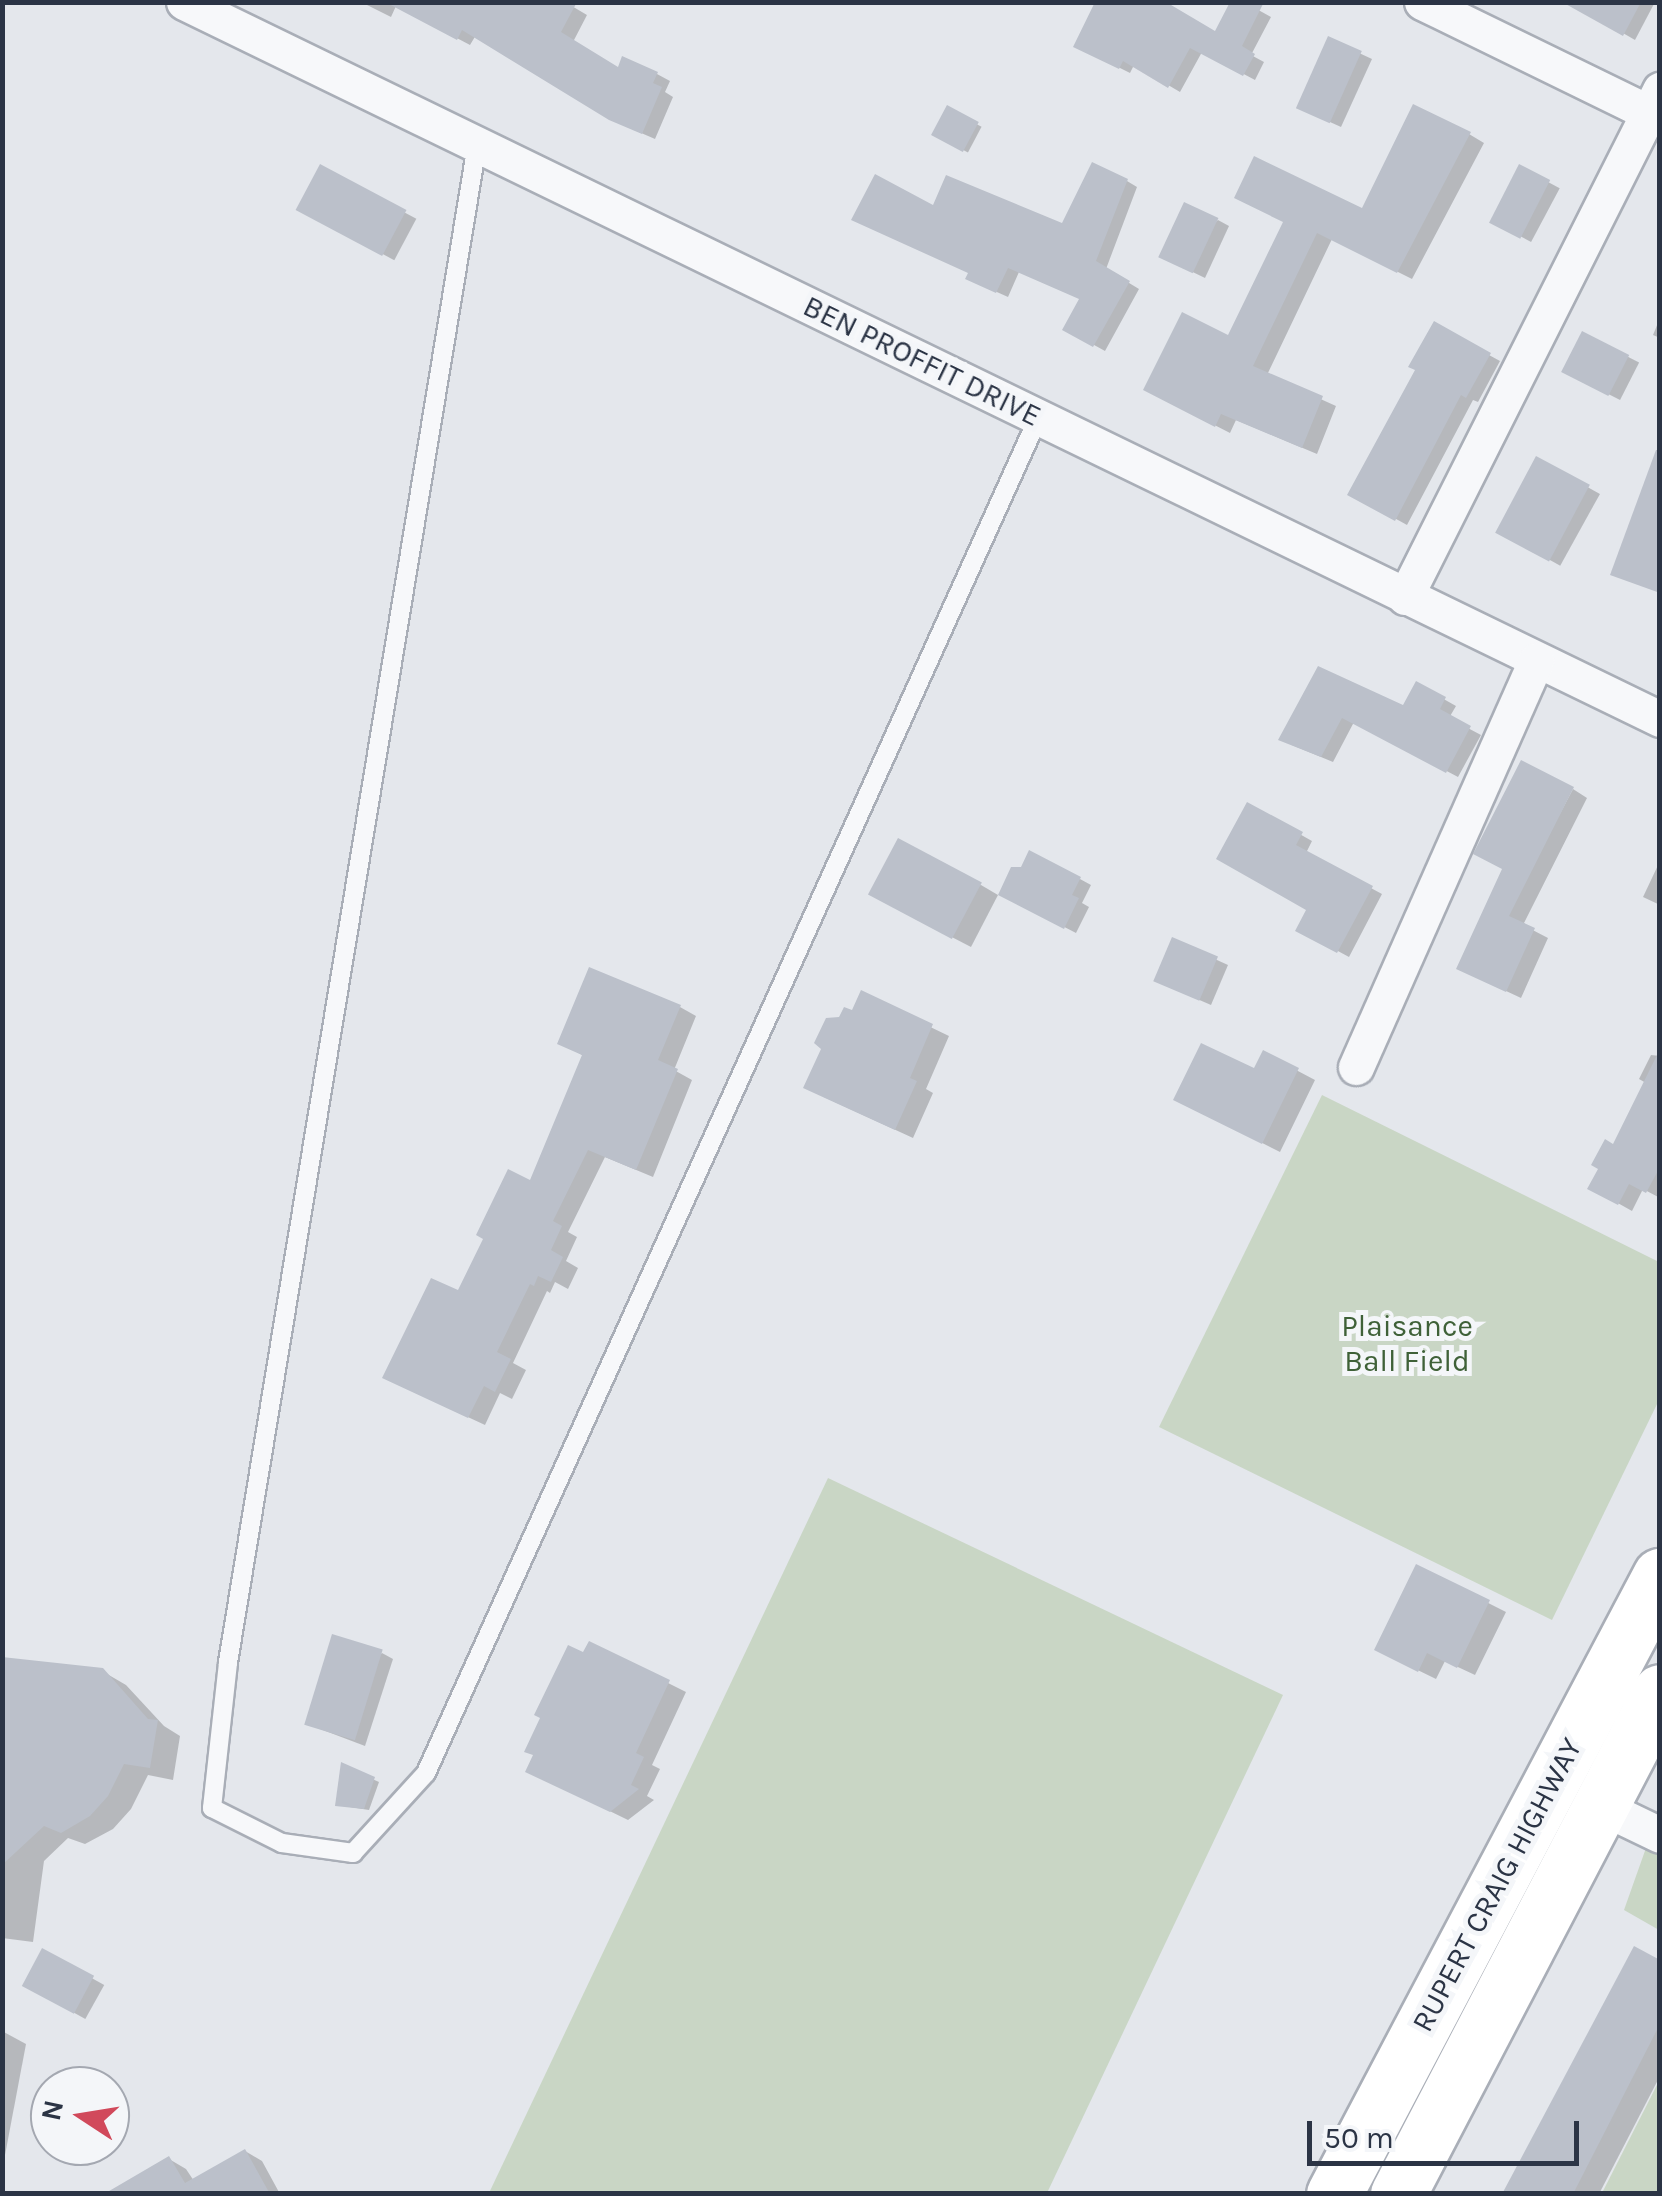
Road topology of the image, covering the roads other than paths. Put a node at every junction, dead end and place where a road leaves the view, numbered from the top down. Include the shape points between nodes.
1 (184, 2) edge
2 (1422, 2) edge
3 (1656, 107) edge
4 (477, 145) junction
5 (1038, 418) junction
6 (1405, 597) junction
7 (1536, 660) junction
8 (1660, 719) edge
9 (1356, 1067) dead end
10 (1660, 1576) edge
11 (1660, 1692) edge
12 (1602, 1807) junction
13 (1660, 1834) edge
14 (1334, 2194) edge
15 (1398, 2194) edge

1 - 4 street, BEN PROFFIT DRIVE
2 - 3 street
3 - 6 street
4 - 5 street, BEN PROFFIT DRIVE
4 - 5 lane via 224,1699 212,1808 282,1844 354,1853 426,1773
5 - 6 street, BEN PROFFIT DRIVE
6 - 7 street, BEN PROFFIT DRIVE
7 - 8 street, BEN PROFFIT DRIVE
7 - 9 street
10 - 14 main road, RUPERT CRAIG HIGHWAY
11 - 12 main road, RUPERT CRAIG HIGHWAY
12 - 13 street
12 - 15 main road, RUPERT CRAIG HIGHWAY

